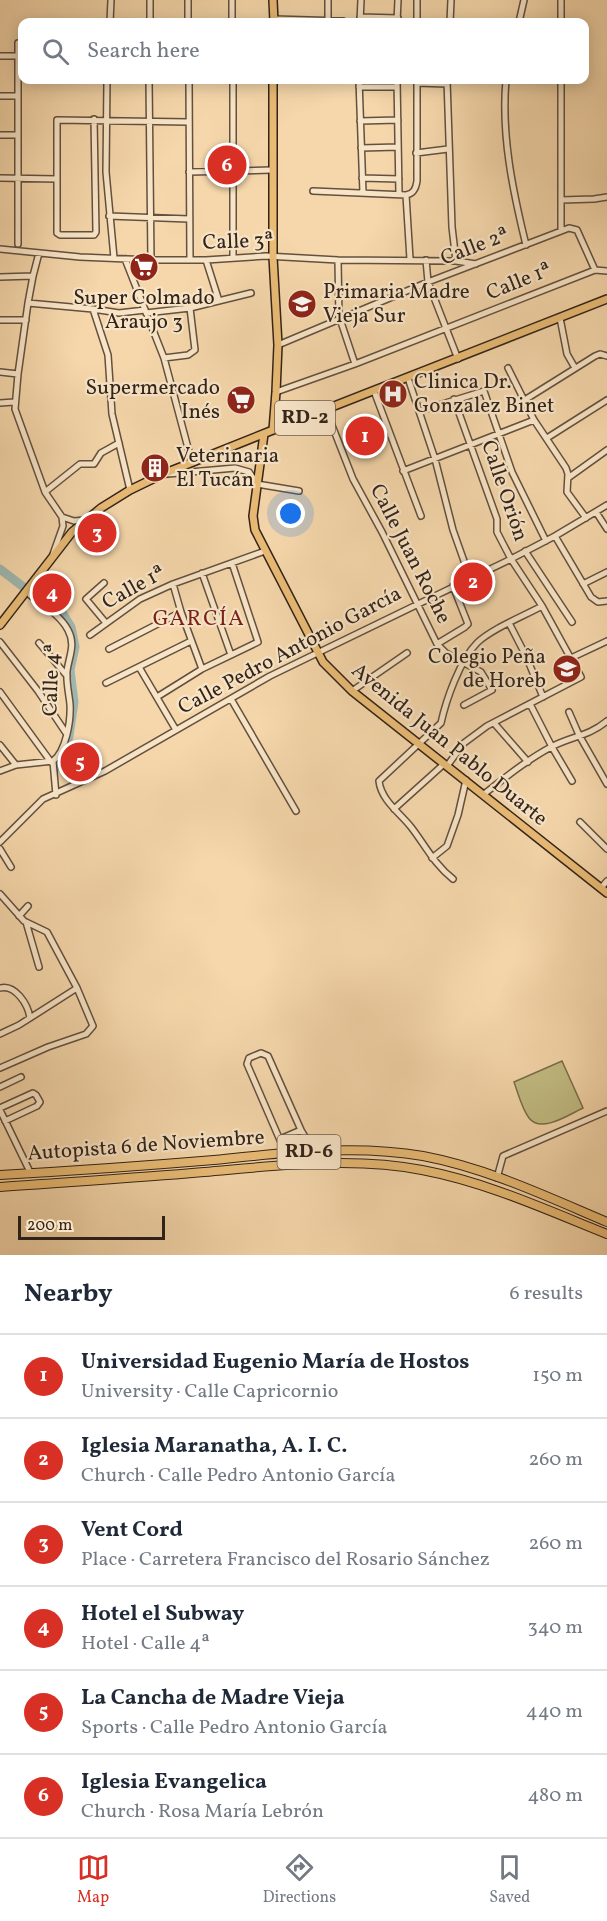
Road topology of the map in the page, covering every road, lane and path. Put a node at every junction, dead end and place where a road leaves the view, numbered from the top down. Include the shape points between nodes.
1 (111, 0) edge
2 (150, 0) edge
3 (188, 0) edge
4 (232, 0) edge
5 (273, 0) edge
6 (328, 0) edge
7 (361, 0) edge
8 (398, 0) edge
9 (417, 0) edge
10 (450, 0) edge
11 (524, 0) edge
12 (561, 0) edge
13 (110, 18) edge
14 (150, 18) edge
15 (188, 18) edge
16 (232, 18) edge
17 (274, 18) edge
18 (328, 18) edge
19 (360, 18) edge
20 (398, 18) edge
21 (417, 18) edge
22 (450, 18) edge
23 (520, 18) edge
24 (561, 18) edge
25 (18, 43) dead end
26 (0, 56) edge
27 (18, 56) junction
28 (107, 84) edge
29 (149, 84) edge
30 (189, 84) edge
31 (233, 84) edge
32 (273, 84) edge
33 (417, 84) edge
34 (447, 84) edge
35 (506, 84) edge
36 (561, 84) edge
37 (359, 87) joint
38 (397, 87) joint
39 (0, 96) edge
40 (18, 96) junction
41 (94, 119) junction
42 (105, 120) junction
43 (398, 120) junction
44 (148, 121) junction
45 (360, 121) junction
46 (188, 122) junction
47 (0, 135) edge
48 (18, 135) junction
49 (398, 147) junction
50 (361, 148) junction
51 (448, 149) junction
52 (416, 153) junction
53 (232, 170) junction
54 (272, 170) junction
55 (189, 172) junction
56 (0, 178) edge
57 (17, 178) junction
58 (362, 178) junction
59 (57, 179) junction
60 (399, 179) junction
61 (313, 191) dead end
62 (363, 193) junction
63 (399, 194) junction
64 (406, 195) junction
65 (607, 197) edge
66 (561, 200) junction
67 (109, 216) junction
68 (151, 217) junction
69 (189, 219) junction
70 (561, 230) junction
71 (18, 244) dead end
72 (526, 245) junction
73 (0, 249) edge
74 (39, 254) junction
75 (273, 257) junction
76 (114, 258) junction
77 (233, 258) junction
78 (126, 259) junction
79 (410, 259) junction
80 (151, 260) junction
81 (190, 260) junction
82 (206, 260) junction
83 (338, 260) junction
84 (426, 260) junction
85 (456, 261) junction
86 (476, 264) junction
87 (595, 270) junction
88 (607, 271) edge
89 (0, 276) edge
90 (33, 276) junction
91 (428, 282) junction
92 (251, 293) dead end
93 (607, 299) edge
94 (219, 301) junction
95 (28, 303) junction
96 (190, 308) junction
97 (93, 309) junction
98 (145, 311) junction
99 (560, 318) junction
100 (26, 320) junction
101 (340, 320) junction
102 (0, 321) edge
103 (447, 328) junction
104 (278, 345) junction
105 (607, 356) edge
106 (164, 358) junction
107 (458, 359) junction
108 (355, 364) junction
109 (508, 368) dead end
110 (575, 368) junction
111 (0, 372) edge
112 (18, 374) junction
113 (408, 378) junction
114 (374, 391) junction
115 (276, 392) junction
116 (454, 399) junction
117 (607, 400) edge
118 (523, 401) junction
119 (14, 402) junction
120 (0, 403) edge
121 (326, 410) junction
122 (420, 411) junction
123 (534, 420) junction
124 (273, 430) junction
125 (264, 434) junction
126 (500, 435) junction
127 (547, 438) junction
128 (119, 442) junction
129 (471, 446) junction
130 (607, 450) edge
131 (435, 459) junction
132 (192, 463) junction
133 (403, 471) junction
134 (163, 474) junction
135 (568, 478) junction
136 (257, 484) junction
137 (130, 490) junction
138 (299, 491) dead end
139 (45, 492) junction
140 (607, 505) edge
141 (596, 512) junction
142 (421, 516) dead end
143 (62, 517) junction
144 (586, 518) junction
145 (85, 520) junction
146 (607, 529) edge
147 (555, 536) junction
148 (546, 541) junction
149 (265, 551) junction
150 (525, 551) junction
151 (53, 554) junction
152 (511, 559) junction
153 (232, 563) junction
154 (607, 572) edge
155 (202, 573) junction
156 (470, 578) junction
157 (104, 583) dead end
158 (173, 584) junction
159 (583, 585) junction
160 (453, 586) junction
161 (28, 593) junction
162 (607, 601) edge
163 (417, 604) junction
164 (542, 606) junction
165 (181, 612) junction
166 (573, 622) dead end
167 (106, 623) junction
168 (509, 623) junction
169 (0, 625) edge
170 (90, 635) dead end
171 (191, 641) junction
172 (607, 641) edge
173 (0, 642) edge
174 (39, 643) dead end
175 (437, 645) junction
176 (109, 649) dead end
177 (318, 652) junction
178 (406, 653) dead end
179 (231, 655) junction
180 (572, 658) junction
181 (464, 663) junction
182 (139, 667) junction
183 (202, 669) junction
184 (67, 676) junction
185 (106, 682) dead end
186 (352, 691) junction
187 (0, 692) edge
188 (157, 697) junction
189 (543, 697) junction
190 (231, 699) junction
191 (530, 704) junction
192 (464, 705) dead end
193 (569, 712) dead end
194 (607, 721) edge
195 (494, 723) junction
196 (176, 730) junction
197 (66, 733) junction
198 (579, 735) junction
199 (0, 744) edge
200 (420, 744) junction
201 (552, 747) junction
202 (52, 762) junction
203 (528, 762) junction
204 (16, 765) junction
205 (445, 765) junction
206 (0, 771) edge
207 (466, 780) junction
208 (572, 781) dead end
209 (607, 784) edge
210 (484, 794) junction
211 (56, 795) junction
212 (394, 809) junction
213 (296, 812) dead end
214 (580, 822) dead end
215 (0, 842) edge
216 (0, 849) edge
217 (607, 849) edge
218 (432, 858) junction
219 (11, 867) dead end
220 (453, 879) dead end
221 (607, 881) edge
222 (604, 890) edge
223 (0, 894) edge
224 (28, 906) dead end
225 (18, 916) junction
226 (26, 922) junction
227 (39, 967) dead end
228 (0, 988) edge
229 (77, 988) junction
230 (30, 1018) junction
231 (0, 1034) edge
232 (0, 1068) edge
233 (21, 1077) dead end
234 (0, 1087) edge
235 (0, 1109) edge
236 (607, 1111) edge
237 (5, 1121) junction
238 (302, 1130) junction
239 (280, 1139) junction
240 (314, 1152) junction
241 (286, 1154) junction
242 (31, 1174) junction
243 (0, 1175) edge
244 (497, 1178) junction
245 (0, 1187) edge
246 (607, 1222) edge
247 (607, 1234) edge

1 - 13 street
2 - 14 street
3 - 15 street
4 - 16 street
5 - 17 main road
6 - 18 street
7 - 19 street
8 - 20 street
9 - 21 street
10 - 22 street
11 - 23 street
12 - 24 street
25 - 27 street
26 - 27 street
27 - 40 street
28 - 42 street
29 - 44 street
30 - 46 street
31 - 53 street
32 - 54 main road
33 - 52 street
34 - 51 street
35 - 72 street via 504,107 514,195
36 - 66 street
37 - 38 street
37 - 45 street
38 - 43 street
39 - 40 street
40 - 48 street
41 - 42 street
41 - 59 street via 57,120
41 - 59 street via 94,234 57,232
42 - 44 street
42 - 67 street
43 - 45 street
43 - 49 street
44 - 46 street
44 - 68 street
45 - 50 street
46 - 55 street
47 - 48 street
48 - 57 street
49 - 50 street
49 - 60 street
50 - 58 street
51 - 52 street
51 - 85 street
52 - 64 street via 416,186
53 - 54 street
53 - 55 street
53 - 77 street
54 - 75 main road
55 - 69 street
56 - 57 street
57 - 59 street
57 - 71 street
58 - 60 street
58 - 62 street
60 - 63 street
61 - 62 street
62 - 63 street
63 - 64 street
64 - 79 street
65 - 66 street
66 - 70 street
67 - 68 street
67 - 76 street
68 - 69 street
68 - 80 street
69 - 81 street
70 - 72 street, Calle 2ª
70 - 87 street via 577,230
72 - 86 street, Calle 2ª
73 - 74 street, Calle 3ª
74 - 76 street, Calle 3ª
74 - 90 street
75 - 77 street, Calle 3ª
75 - 83 street, Calle 3ª
75 - 104 main road
76 - 78 street, Calle 3ª
77 - 82 street, Calle 3ª
78 - 80 street, Calle 3ª
78 - 98 street
79 - 83 street, Calle 3ª
79 - 84 street, Calle 3ª
80 - 81 street, Calle 3ª
81 - 82 street, Calle 3ª
82 - 94 street
83 - 101 street
84 - 85 street, Calle 3ª
84 - 91 street
85 - 86 street, Calle 3ª
86 - 91 street, Calle 2ª
87 - 88 street, Calle 1ª
87 - 103 street, Calle 1ª
89 - 90 street
90 - 95 street
91 - 101 street, Calle 2ª
91 - 103 street
92 - 94 street
93 - 99 main road, RD-2
94 - 96 street
95 - 97 street
95 - 100 street
96 - 98 street
96 - 106 street via 195,350 188,356
97 - 98 street via 118,313
97 - 128 street via 108,355 112,414
98 - 106 street
99 - 107 main road, RD-2
99 - 110 street via 567,354
100 - 102 street
100 - 112 street
101 - 104 street, Calle 2ª
101 - 108 street
103 - 107 street
103 - 108 street, Calle 1ª
104 - 115 main road
105 - 110 street via 600,354
106 - 132 street
107 - 113 main road, RD-2
108 - 115 street, Calle 1ª
109 - 118 street
110 - 118 street
111 - 112 street
112 - 119 street
113 - 114 main road, RD-2
113 - 122 street
114 - 121 main road, RD-2
114 - 133 street
115 - 124 main road
116 - 122 street
116 - 126 street via 483,390
116 - 129 street, Calle Orión
117 - 127 street
118 - 123 street
119 - 120 street
119 - 139 street
121 - 124 main road, RD-2
121 - 163 street, Calle Juan Roche via 353,479
122 - 131 street
123 - 126 street
123 - 127 street
124 - 125 main road, RD-2
125 - 132 main road, RD-2
125 - 136 main road, Avenida Juan Pablo Duarte
126 - 129 street
126 - 148 street via 512,472
127 - 135 street
128 - 137 street
128 - 139 street via 101,453 94,464 81,464
129 - 131 street
129 - 152 street, Calle Orión via 497,519 496,531
130 - 135 street
131 - 133 street
131 - 156 street
132 - 134 main road, RD-2
133 - 142 street
134 - 136 street via 235,468 249,472
134 - 137 main road, RD-2
135 - 144 street via 567,492
136 - 138 street
136 - 149 main road, Avenida Juan Pablo Duarte via 254,523
137 - 145 main road, RD-2
139 - 143 street
140 - 141 street, Calle Pedro Antonio García
141 - 144 street, Calle Pedro Antonio García
141 - 146 street
143 - 145 street
143 - 151 street via 63,526
144 - 147 street, Calle Pedro Antonio García
145 - 151 main road, RD-2
147 - 148 street, Calle Pedro Antonio García
147 - 159 street
148 - 150 street, Calle Pedro Antonio García
149 - 153 street, Calle 1ª
149 - 177 main road, Avenida Juan Pablo Duarte
150 - 152 street, Calle Pedro Antonio García
150 - 166 street
151 - 161 main road, RD-2
152 - 156 street, Calle Pedro Antonio García
152 - 164 street, Calle Orión
153 - 155 street, Calle 1ª
153 - 179 street via 258,641
154 - 159 street
155 - 158 street, Calle 1ª
155 - 179 street
156 - 160 street, Calle Pedro Antonio García
157 - 167 street via 86,599
158 - 165 street
158 - 167 street, Calle 1ª via 140,599
159 - 162 street via 594,600
160 - 163 street, Calle Pedro Antonio García
160 - 175 street via 468,624
161 - 169 main road, RD-2
161 - 184 street, Calle 4ª via 68,629 72,645
163 - 175 street, Calle Juan Roche
163 - 177 street, Calle Pedro Antonio García
164 - 168 street
164 - 180 street, Calle Orión
165 - 171 street
165 - 176 street
167 - 170 street, Calle 1ª
168 - 181 street via 476,644
168 - 189 street
171 - 182 street
171 - 183 street
172 - 180 street
173 - 197 street
174 - 184 street
175 - 181 street, Calle Juan Roche
177 - 186 main road, Avenida Juan Pablo Duarte
177 - 190 street, Calle Pedro Antonio García
178 - 186 street
179 - 183 street
180 - 189 street, Calle Orión via 581,677
181 - 192 street, Calle Juan Roche via 481,672 492,690
181 - 200 street via 441,723
182 - 185 street
182 - 188 street
183 - 188 street
184 - 197 street, Calle 4ª via 70,707
186 - 200 main road, Avenida Juan Pablo Duarte
187 - 202 street
188 - 196 street
189 - 191 street
190 - 196 street, Calle Pedro Antonio García
190 - 213 street
191 - 195 street
191 - 201 street
193 - 198 street
194 - 198 street via 596,731
195 - 203 street
195 - 205 street via 464,743
196 - 211 street, Calle Pedro Antonio García
197 - 202 street, Calle 4ª via 61,753
198 - 201 street
198 - 209 street
199 - 204 street
200 - 205 main road, Avenida Juan Pablo Duarte
200 - 212 street via 380,779 379,785
201 - 203 street
201 - 208 street
202 - 204 street
202 - 211 street
203 - 210 street
204 - 206 street
205 - 207 main road, Avenida Juan Pablo Duarte
205 - 212 street
207 - 210 main road, Avenida Juan Pablo Duarte
207 - 218 street via 447,846
210 - 222 main road, Avenida Juan Pablo Duarte
211 - 215 street, Calle Pedro Antonio García via 43,799
212 - 218 street
214 - 217 street
216 - 219 street
218 - 220 street
221 - 222 street
223 - 225 street
224 - 225 street
225 - 226 street
226 - 227 street
226 - 229 street via 47,932
228 - 230 street via 13,989 26,1005
229 - 230 street
229 - 232 street via 92,1022 90,1032
230 - 231 street
233 - 234 street
235 - 237 street
235 - 237 street via 33,1093 39,1099 37,1106
236 - 244 street via 503,1156
237 - 242 street
238 - 239 street
238 - 239 street via 268,1056 261,1053 249,1058 248,1065
238 - 240 street
239 - 241 street
240 - 241 highway, Autopista 6 de Noviembre / RD-6
240 - 244 highway, Autopista 6 de Noviembre / RD-6 via 369,1151 422,1156
241 - 242 highway, Autopista 6 de Noviembre / RD-6
242 - 243 highway, Autopista 6 de Noviembre / RD-6
244 - 246 highway, Autopista 6 de Noviembre / RD-6
245 - 247 highway, Autopista 6 de Noviembre / RD-6 via 260,1167 399,1166 476,1184

